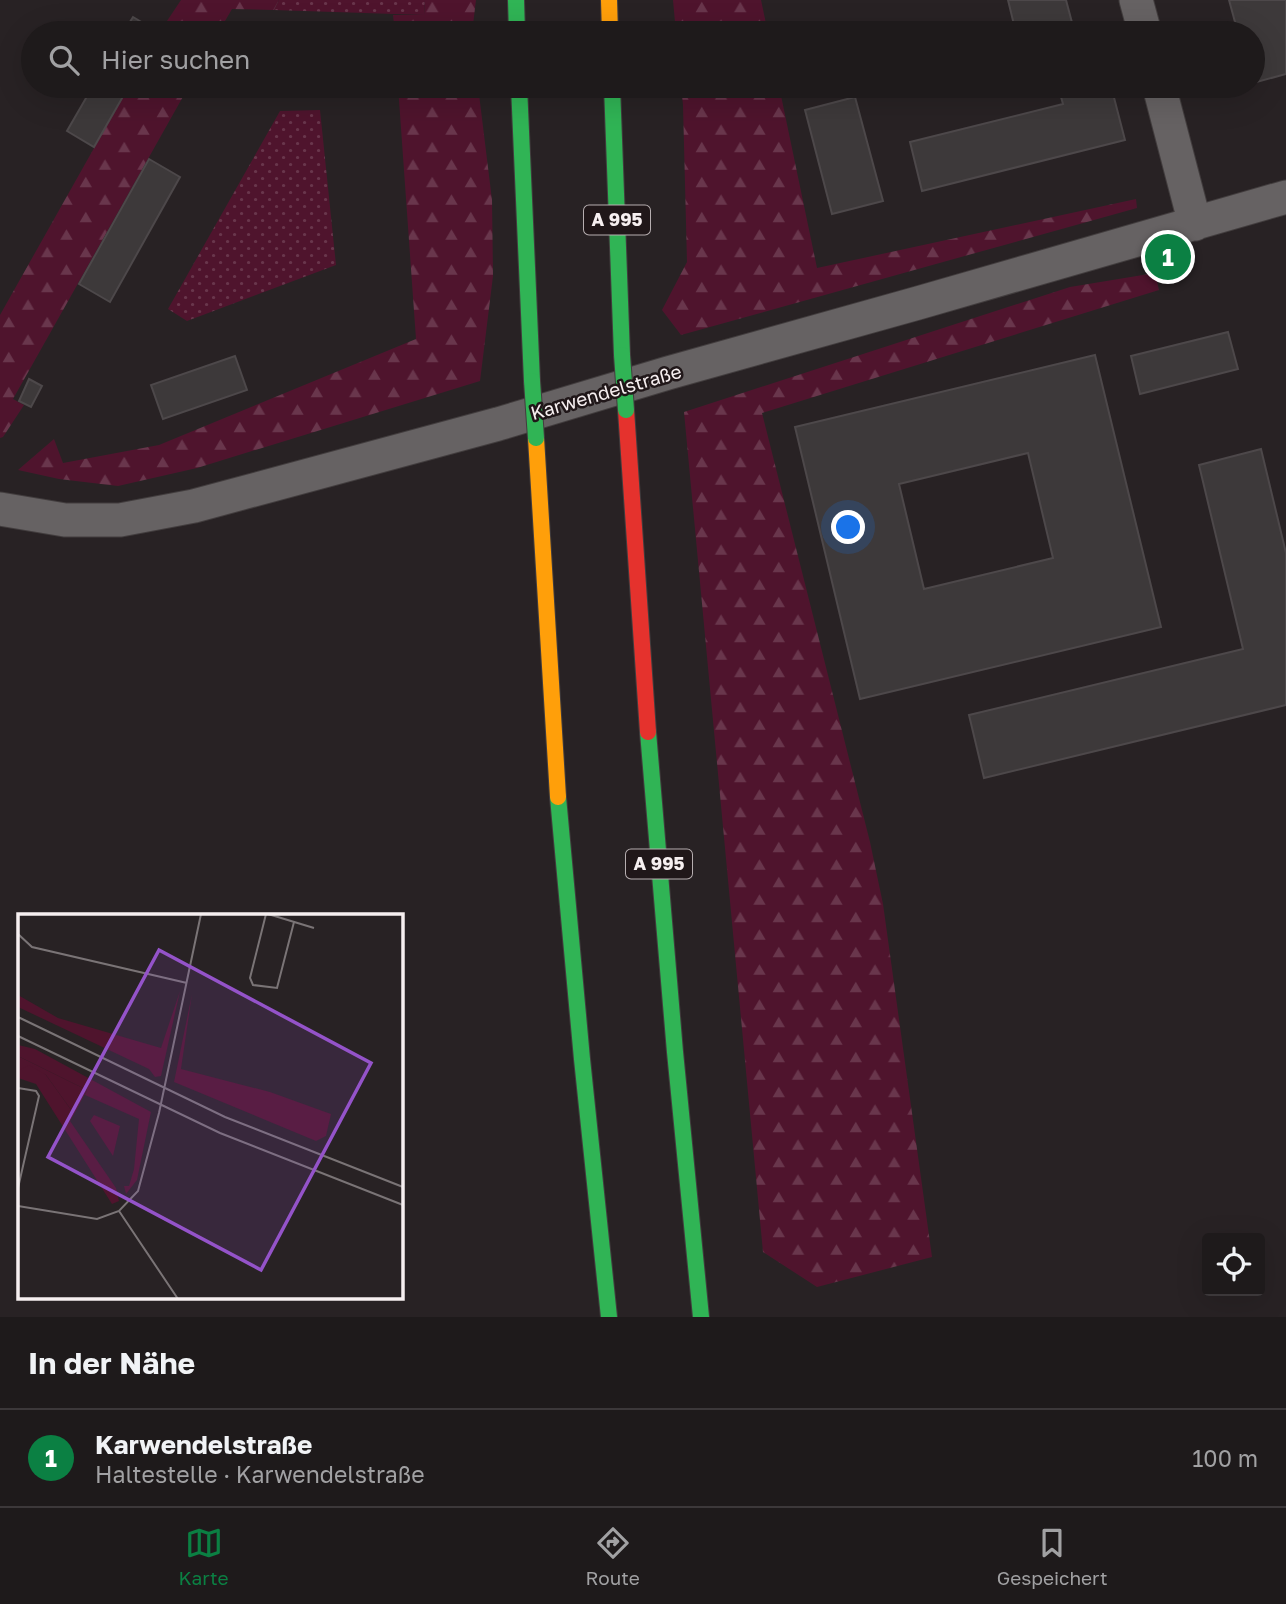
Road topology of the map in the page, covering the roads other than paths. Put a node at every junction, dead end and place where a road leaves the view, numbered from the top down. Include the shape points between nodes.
1 (516, 0) edge
2 (609, 0) edge
3 (1136, 0) edge
4 (517, 21) edge
5 (610, 21) edge
6 (1142, 21) edge
7 (520, 98) edge
8 (612, 98) edge
9 (1162, 98) edge
10 (1286, 197) edge
11 (1195, 224) junction
12 (0, 509) edge
13 (609, 1317) edge
14 (701, 1317) edge

1 - 4 highway
2 - 5 highway
3 - 6 street
7 - 13 highway, bridge via 555,766
8 - 14 highway, A 995, bridge via 622,355 649,749
9 - 11 street
10 - 11 street, Karwendelstraße
11 - 12 street, Karwendelstraße via 498,424 194,506 120,520 65,520

